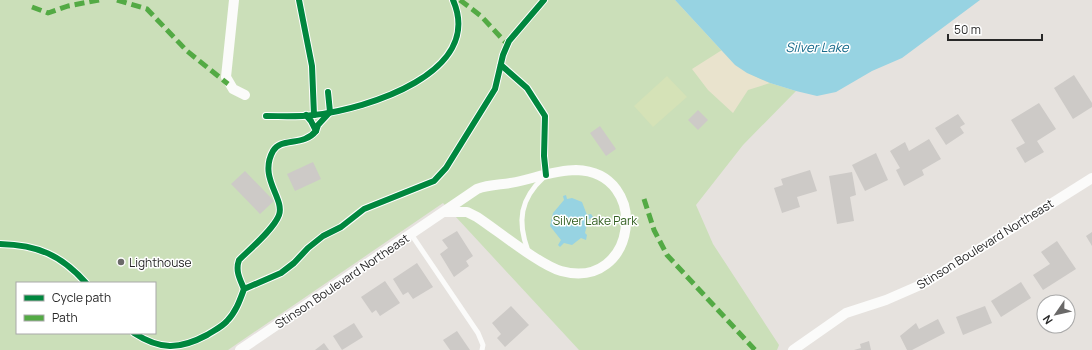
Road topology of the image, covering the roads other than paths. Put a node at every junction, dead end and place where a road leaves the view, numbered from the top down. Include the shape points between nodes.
1 (234, 0) edge
2 (245, 95) dead end
3 (546, 175) junction
4 (1092, 178) edge
5 (444, 212) junction
6 (411, 234) junction
7 (528, 252) junction
8 (240, 350) edge
9 (482, 350) edge
10 (793, 350) edge

1 - 2 street via 226,77 233,89
3 - 5 street, Stinson Boulevard Northeast via 511,184 484,186
3 - 7 lane via 526,198 522,227
3 - 7 street, Stinson Boulevard Northeast via 576,170 589,172 612,185 624,205 627,226 625,238 620,250 611,260 588,272 561,271
4 - 10 street, Stinson Boulevard Northeast via 925,283 886,300 846,313
5 - 6 street, Stinson Boulevard Northeast
5 - 7 street, Stinson Boulevard Northeast via 467,212 478,217
6 - 8 street, Stinson Boulevard Northeast
6 - 9 lane via 478,333 483,345

